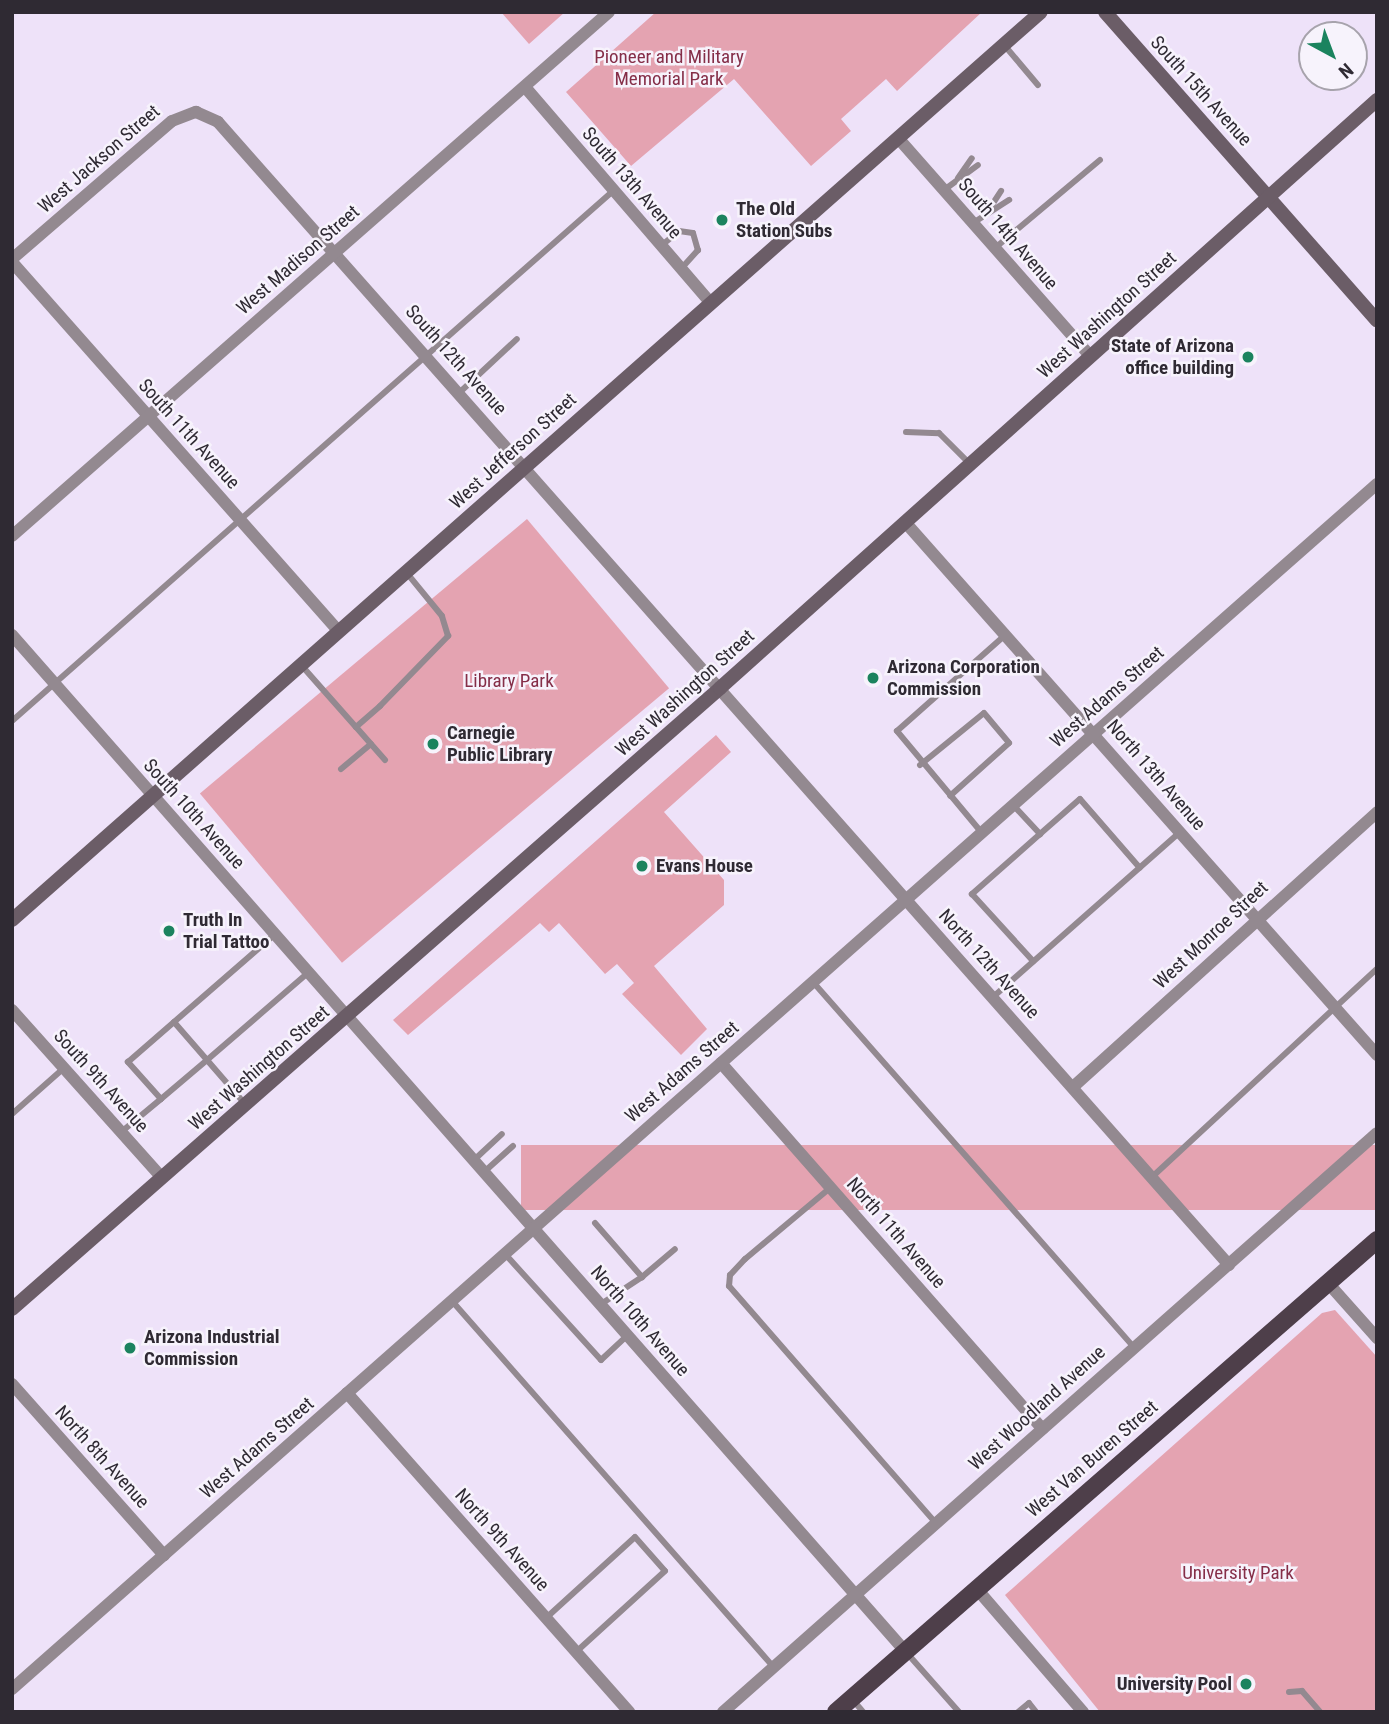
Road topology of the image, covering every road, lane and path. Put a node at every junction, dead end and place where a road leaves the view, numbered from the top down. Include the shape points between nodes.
1 (609, 12) edge
2 (1041, 12) edge
3 (1105, 12) edge
4 (1004, 45) junction
5 (1038, 85) dead end
6 (525, 87) junction
7 (1377, 100) edge
8 (218, 122) joint
9 (898, 138) junction
10 (972, 158) dead end
11 (1100, 160) dead end
12 (978, 165) dead end
13 (958, 178) junction
14 (944, 190) junction
15 (613, 191) junction
16 (1001, 191) dead end
17 (1269, 196) junction
18 (1009, 200) dead end
19 (988, 211) junction
20 (974, 223) junction
21 (661, 246) junction
22 (995, 248) junction
23 (334, 254) junction
24 (12, 261) edge
25 (681, 269) junction
26 (710, 303) junction
27 (1377, 320) edge
28 (517, 340) dead end
29 (427, 356) junction
30 (1090, 356) junction
31 (459, 393) junction
32 (147, 416) junction
33 (906, 432) dead end
34 (970, 464) junction
35 (526, 467) junction
36 (1377, 484) edge
37 (239, 520) junction
38 (905, 522) junction
39 (12, 537) edge
40 (406, 572) junction
41 (338, 631) junction
42 (1007, 634) junction
43 (12, 635) edge
44 (300, 665) junction
45 (54, 684) junction
46 (720, 688) junction
47 (12, 720) edge
48 (356, 727) junction
49 (1094, 734) junction
50 (370, 744) junction
51 (385, 760) dead end
52 (920, 765) junction
53 (341, 769) dead end
54 (152, 796) junction
55 (950, 796) junction
56 (1013, 805) junction
57 (1377, 812) edge
58 (982, 832) junction
59 (1180, 832) junction
60 (1040, 834) junction
61 (1140, 868) junction
62 (906, 900) junction
63 (1257, 919) junction
64 (12, 920) edge
65 (275, 934) junction
66 (1033, 961) junction
67 (1377, 969) edge
68 (309, 972) junction
69 (813, 982) junction
70 (993, 997) junction
71 (1335, 1007) junction
72 (12, 1010) edge
73 (348, 1016) junction
74 (174, 1022) junction
75 (1377, 1055) edge
76 (207, 1060) junction
77 (721, 1063) junction
78 (64, 1068) junction
79 (1073, 1087) junction
80 (162, 1099) junction
81 (246, 1105) junction
82 (12, 1114) edge
83 (120, 1133) junction
84 (1377, 1133) edge
85 (502, 1134) dead end
86 (513, 1146) dead end
87 (474, 1160) junction
88 (484, 1172) junction
89 (1152, 1177) junction
90 (162, 1178) junction
91 (830, 1188) junction
92 (595, 1223) dead end
93 (533, 1229) junction
94 (1377, 1240) edge
95 (675, 1249) dead end
96 (505, 1254) junction
97 (1229, 1265) junction
98 (642, 1278) junction
99 (1328, 1283) junction
100 (452, 1301) junction
101 (600, 1305) junction
102 (12, 1309) edge
103 (627, 1336) junction
104 (1377, 1338) edge
105 (1134, 1346) junction
106 (12, 1384) edge
107 (347, 1393) junction
108 (1042, 1429) junction
109 (936, 1523) junction
110 (164, 1555) junction
111 (976, 1588) junction
112 (855, 1595) junction
113 (546, 1618) junction
114 (905, 1651) junction
115 (576, 1652) junction
116 (774, 1667) junction
117 (12, 1689) edge
118 (1289, 1692) dead end
119 (857, 1705) edge
120 (629, 1712) edge
121 (723, 1712) edge
122 (836, 1712) edge
123 (959, 1712) edge
124 (1018, 1712) edge
125 (1036, 1712) edge
126 (1083, 1712) edge
127 (1320, 1712) edge

1 - 6 street, West Madison Street
2 - 4 main road, West Jefferson Street
3 - 17 main road, South 15th Avenue
4 - 5 lane
4 - 9 main road, West Jefferson Street
6 - 15 street, South 13th Avenue
6 - 23 street, West Madison Street
7 - 17 main road, West Washington Street
8 - 23 street, South 12th Avenue
8 - 24 street, West Jackson Street via 196,112 172,121
9 - 14 street, South 14th Avenue
9 - 26 main road, West Jefferson Street
10 - 13 lane
11 - 22 lane
12 - 13 lane
13 - 14 lane
14 - 20 street, South 14th Avenue
15 - 21 street, South 13th Avenue
15 - 29 lane
16 - 19 lane
17 - 27 main road, South 15th Avenue
17 - 30 main road, West Washington Street
18 - 19 lane
19 - 20 lane
20 - 22 street, South 14th Avenue
21 - 25 street, South 13th Avenue
21 - 25 lane via 679,231 693,233 698,250
22 - 30 street, South 14th Avenue
23 - 29 street, South 12th Avenue
23 - 32 street, West Madison Street
24 - 32 street, South 11th Avenue
25 - 26 street, South 13th Avenue
26 - 35 main road, West Jefferson Street
28 - 31 lane
29 - 31 street, South 12th Avenue
29 - 37 lane
30 - 34 main road, West Washington Street
31 - 35 street, South 12th Avenue
32 - 37 street, South 11th Avenue
32 - 39 street, West Madison Street
33 - 34 lane via 939,433
34 - 38 main road, West Washington Street
35 - 40 main road, West Jefferson Street
35 - 46 street, South 12th Avenue
36 - 49 street, West Adams Street
37 - 41 street, South 11th Avenue
37 - 45 lane
38 - 42 street, North 13th Avenue
38 - 46 main road, West Washington Street
40 - 41 main road, West Jefferson Street
40 - 48 lane via 442,616 446,645
41 - 44 main road, West Jefferson Street
42 - 49 street, North 13th Avenue
42 - 52 lane via 897,731
43 - 45 street, South 10th Avenue
44 - 48 lane
44 - 54 main road, West Jefferson Street
45 - 47 lane
45 - 54 street, South 10th Avenue
46 - 62 street, North 12th Avenue
46 - 73 main road, West Washington Street
48 - 50 lane
49 - 56 street, West Adams Street
49 - 59 street, North 13th Avenue
50 - 51 lane
50 - 53 lane
52 - 55 lane
52 - 55 lane via 984,713 1009,743
54 - 64 main road, West Jefferson Street
54 - 65 street, South 10th Avenue
55 - 58 lane
56 - 58 street, West Adams Street
56 - 60 lane
57 - 63 street, West Monroe Street
58 - 62 street, West Adams Street
59 - 61 lane
59 - 63 street, North 13th Avenue
60 - 61 lane via 1080,799
60 - 66 lane via 972,894
61 - 66 lane
62 - 69 street, West Adams Street
62 - 70 street, North 12th Avenue
63 - 71 street, North 13th Avenue
63 - 79 street, West Monroe Street
65 - 68 street, South 10th Avenue
65 - 74 lane
66 - 70 lane
67 - 71 lane
68 - 73 street, South 10th Avenue
68 - 76 lane
69 - 77 street, West Adams Street
69 - 105 lane
70 - 79 street, North 12th Avenue
71 - 75 street, North 13th Avenue
71 - 89 lane via 1325,1023
72 - 78 street, South 9th Avenue
73 - 81 main road, West Washington Street
73 - 87 street, North 10th Avenue
74 - 76 lane
74 - 80 lane via 128,1062
76 - 80 lane
76 - 81 lane
77 - 91 street, North 11th Avenue
77 - 93 street, West Adams Street
78 - 82 lane
78 - 83 street, South 9th Avenue
79 - 89 street, North 12th Avenue
80 - 83 lane
81 - 90 main road, West Washington Street
83 - 90 street, South 9th Avenue
84 - 97 street, West Woodland Avenue
85 - 87 lane
86 - 88 lane
87 - 88 street, North 10th Avenue
88 - 93 street, North 10th Avenue
89 - 97 street, North 12th Avenue
90 - 102 main road, West Washington Street
91 - 108 street, North 11th Avenue
91 - 109 lane via 745,1259 730,1275 729,1286
92 - 98 lane
93 - 96 street, West Adams Street
93 - 101 street, North 10th Avenue
94 - 99 main road, West Van Buren Street
95 - 98 lane
96 - 100 street, West Adams Street
96 - 103 lane via 601,1360
97 - 105 street, West Woodland Avenue
98 - 101 lane
99 - 104 street
99 - 111 main road, West Van Buren Street
100 - 107 street, West Adams Street
100 - 116 lane
101 - 103 street, North 10th Avenue
103 - 112 street, North 10th Avenue
105 - 108 street, West Woodland Avenue
106 - 110 street, North 8th Avenue
107 - 110 street, West Adams Street
107 - 113 street, North 9th Avenue
108 - 109 street, West Woodland Avenue
109 - 112 street, West Woodland Avenue
110 - 117 street, West Adams Street
111 - 114 main road, West Van Buren Street
111 - 126 street
112 - 114 street, North 10th Avenue
112 - 116 street, West Woodland Avenue
113 - 115 street, North 9th Avenue
113 - 115 lane via 635,1537 665,1571
114 - 119 main road, West Van Buren Street
114 - 123 lane
115 - 120 street, North 9th Avenue
116 - 121 street, West Woodland Avenue
118 - 127 lane via 1302,1691
119 - 122 main road, West Van Buren Street
124 - 125 lane via 1029,1703

